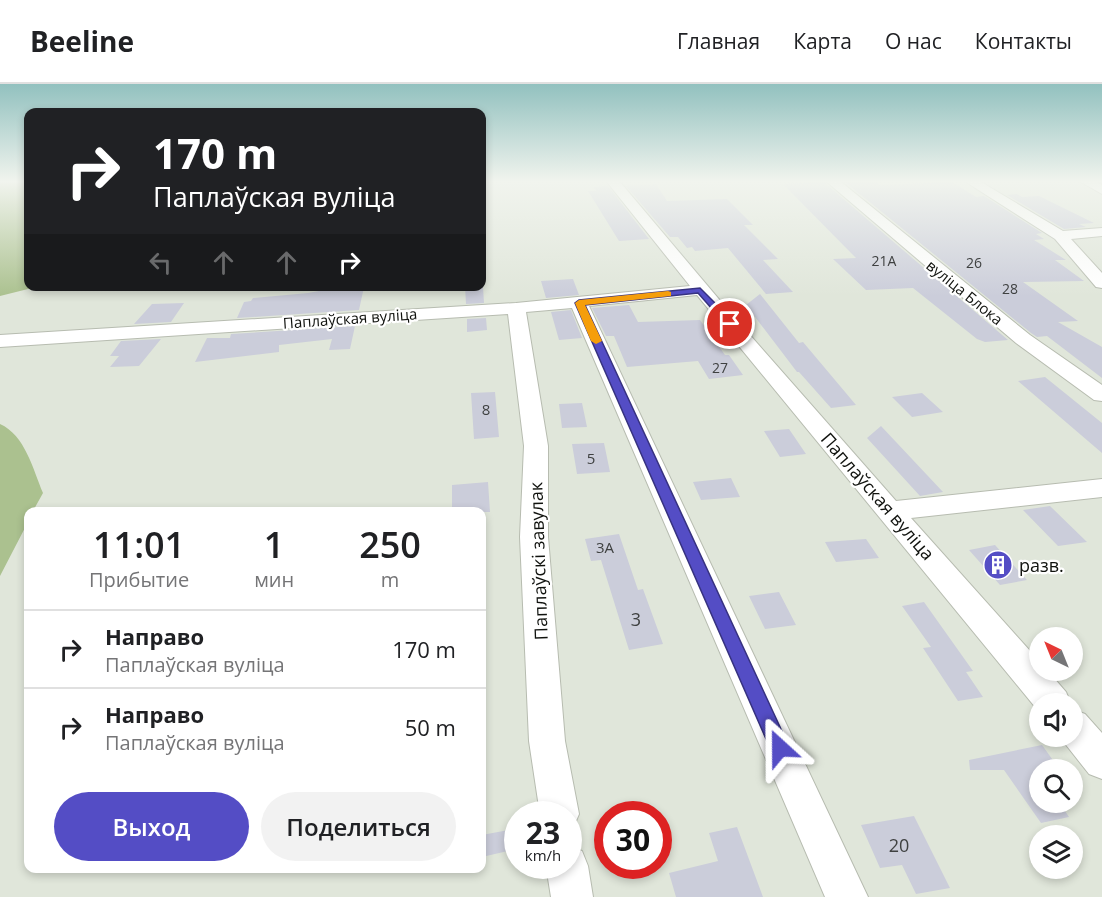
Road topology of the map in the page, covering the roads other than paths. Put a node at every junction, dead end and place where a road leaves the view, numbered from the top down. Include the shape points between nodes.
1 (644, 220) edge
2 (879, 220) edge
3 (1034, 220) edge
4 (1102, 232) edge
5 (1060, 236) junction
6 (1102, 284) edge
7 (700, 290) junction
8 (579, 303) junction
9 (516, 308) junction
10 (0, 341) edge
11 (1102, 395) edge
12 (1102, 488) edge
13 (892, 511) junction
14 (1045, 693) edge
15 (1083, 739) edge
16 (1102, 761) edge
17 (557, 801) edge
18 (569, 879) edge
19 (572, 897) edge
20 (847, 897) edge

1 - 7 street, Паплаўская вуліца
2 - 11 street, вуліца Блока via 1023,339
3 - 5 street
4 - 5 street
5 - 6 street
7 - 8 street, Паплаўская вуліца
7 - 13 street, Паплаўская вуліца
8 - 9 street, Паплаўская вуліца
8 - 20 street
9 - 10 street, Паплаўская вуліца
9 - 17 street, Паплаўскі завулак via 536,446 535,548 547,741
12 - 13 street
13 - 14 street, Паплаўская вуліца
15 - 16 street
18 - 19 street

